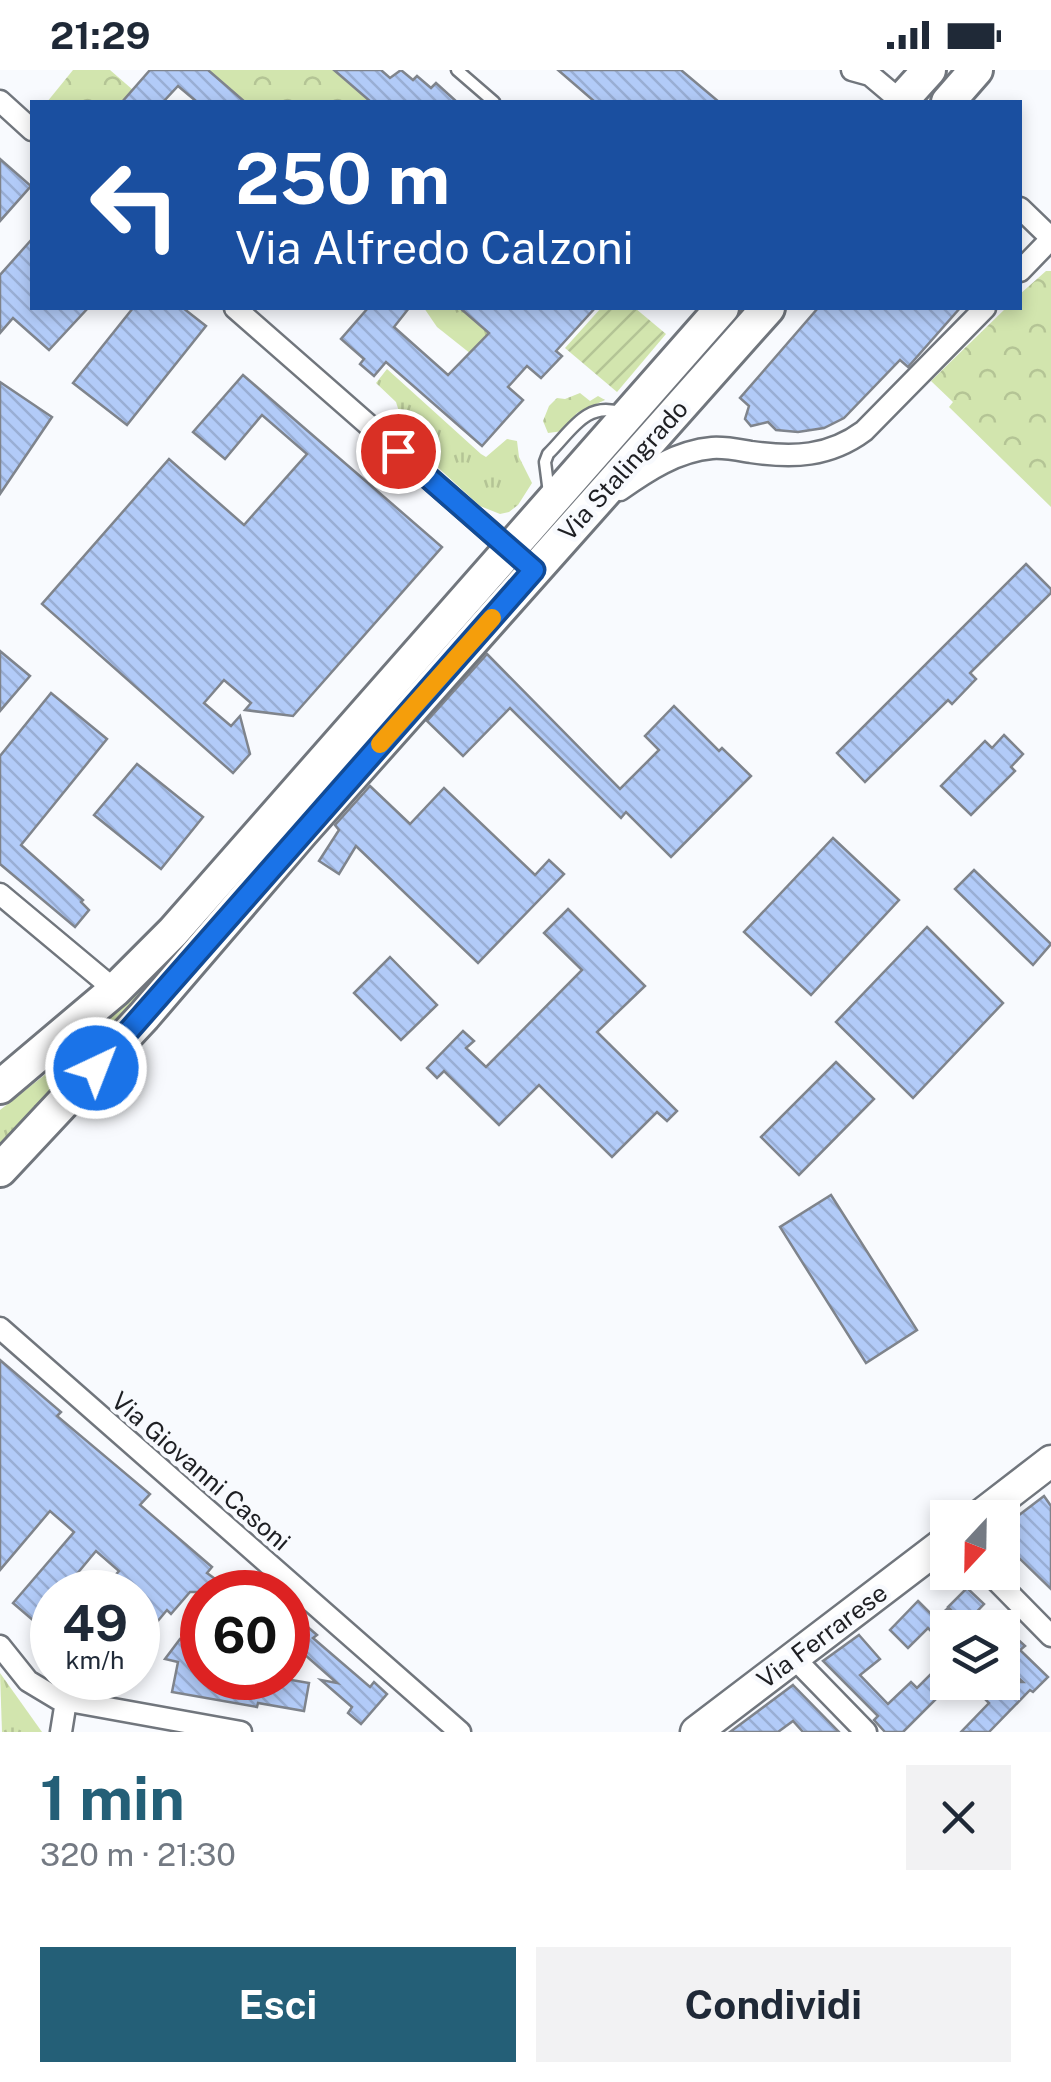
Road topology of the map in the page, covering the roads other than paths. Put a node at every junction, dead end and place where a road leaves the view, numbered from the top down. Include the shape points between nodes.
1 (457, 70) edge
2 (928, 70) edge
3 (976, 70) edge
4 (864, 72) edge
5 (492, 100) edge
6 (899, 100) edge
7 (903, 100) edge
8 (950, 100) edge
9 (0, 101) edge
10 (30, 128) edge
11 (1022, 210) edge
12 (1051, 238) edge
13 (1022, 269) edge
14 (237, 310) edge
15 (720, 310) edge
16 (766, 310) edge
17 (983, 310) edge
18 (581, 518) junction
19 (522, 560) junction
20 (0, 894) edge
21 (116, 990) junction
22 (0, 1087) edge
23 (0, 1170) edge
24 (0, 1328) edge
25 (1051, 1461) edge
26 (1001, 1500) edge
27 (930, 1554) edge
28 (1006, 1590) edge
29 (1051, 1636) edge
30 (0, 1646) edge
31 (794, 1658) junction
32 (66, 1702) junction
33 (455, 1729) edge
34 (61, 1732) edge
35 (240, 1732) edge
36 (696, 1732) edge
37 (866, 1732) edge

1 - 5 lane
2 - 7 main road
3 - 8 main road
4 - 6 street
9 - 10 street
11 - 12 street
12 - 13 street
14 - 19 street
15 - 19 main road, Via Stalingrado via 550,502
16 - 18 main road, Via Stalingrado
17 - 18 street via 849,442 807,455 690,452 636,478
18 - 19 main road, Via Stalingrado
19 - 21 main road, Via Stalingrado
19 - 23 main road, Via Stalingrado via 144,1016
20 - 21 street
21 - 22 main road, Via Stalingrado
24 - 33 street, Via Giovanni Casoni
25 - 26 main road
27 - 31 main road, Via Ferrarese
28 - 29 street
30 - 32 street via 35,1687
31 - 36 main road, Via Ferrarese
31 - 37 street
32 - 34 street
32 - 35 street

